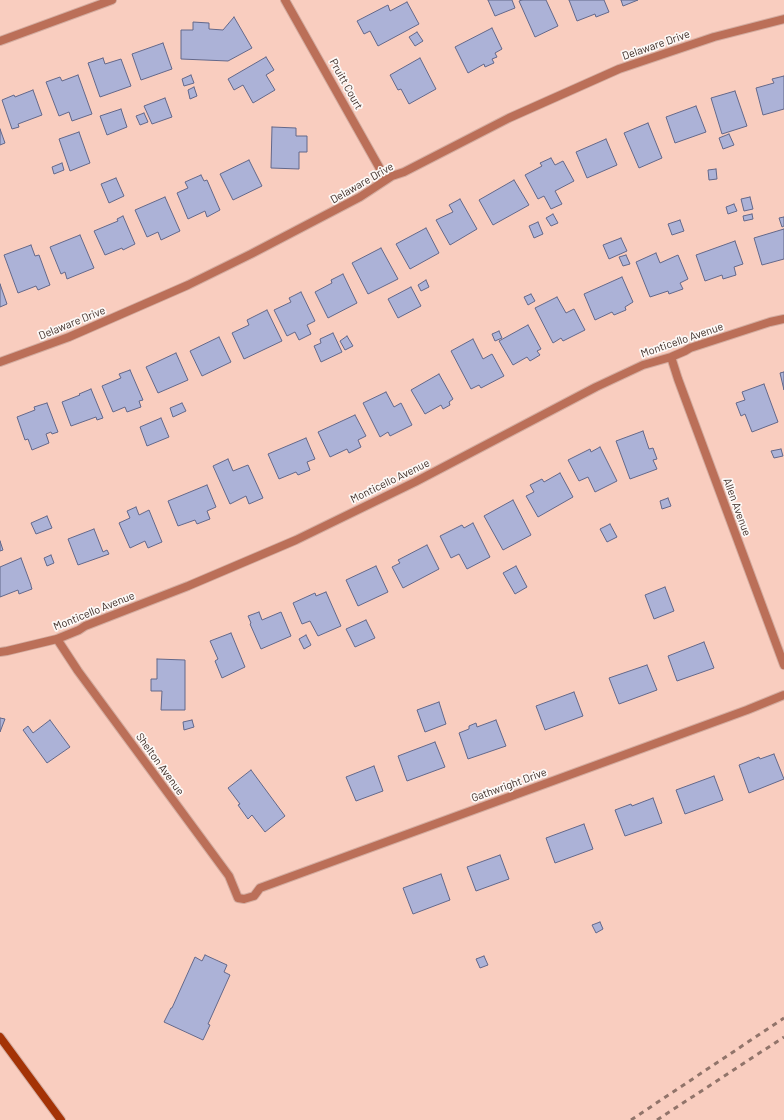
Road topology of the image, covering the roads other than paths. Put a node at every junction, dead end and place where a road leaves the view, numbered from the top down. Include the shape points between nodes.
1 (112, 0) edge
2 (285, 0) edge
3 (784, 19) edge
4 (0, 41) edge
5 (385, 180) junction
6 (784, 319) edge
7 (671, 357) junction
8 (0, 362) edge
9 (57, 639) junction
10 (0, 652) edge
11 (784, 665) edge
12 (784, 695) edge
13 (244, 899) joint
14 (0, 1037) edge
15 (61, 1120) edge

1 - 4 street
2 - 5 street, Pruitt Court
3 - 5 street, Delaware Drive via 714,37 619,69 509,118
5 - 8 street, Delaware Drive via 360,197 188,286 70,337
6 - 7 street, Monticello Avenue via 690,348
7 - 9 street, Monticello Avenue via 643,365 596,387 415,482 296,540
7 - 11 street, Allen Avenue
9 - 10 street, Monticello Avenue
9 - 13 street, Shelton Avenue via 229,876 238,898
12 - 13 street, Gathwright Drive via 260,888 254,896
14 - 15 main road

